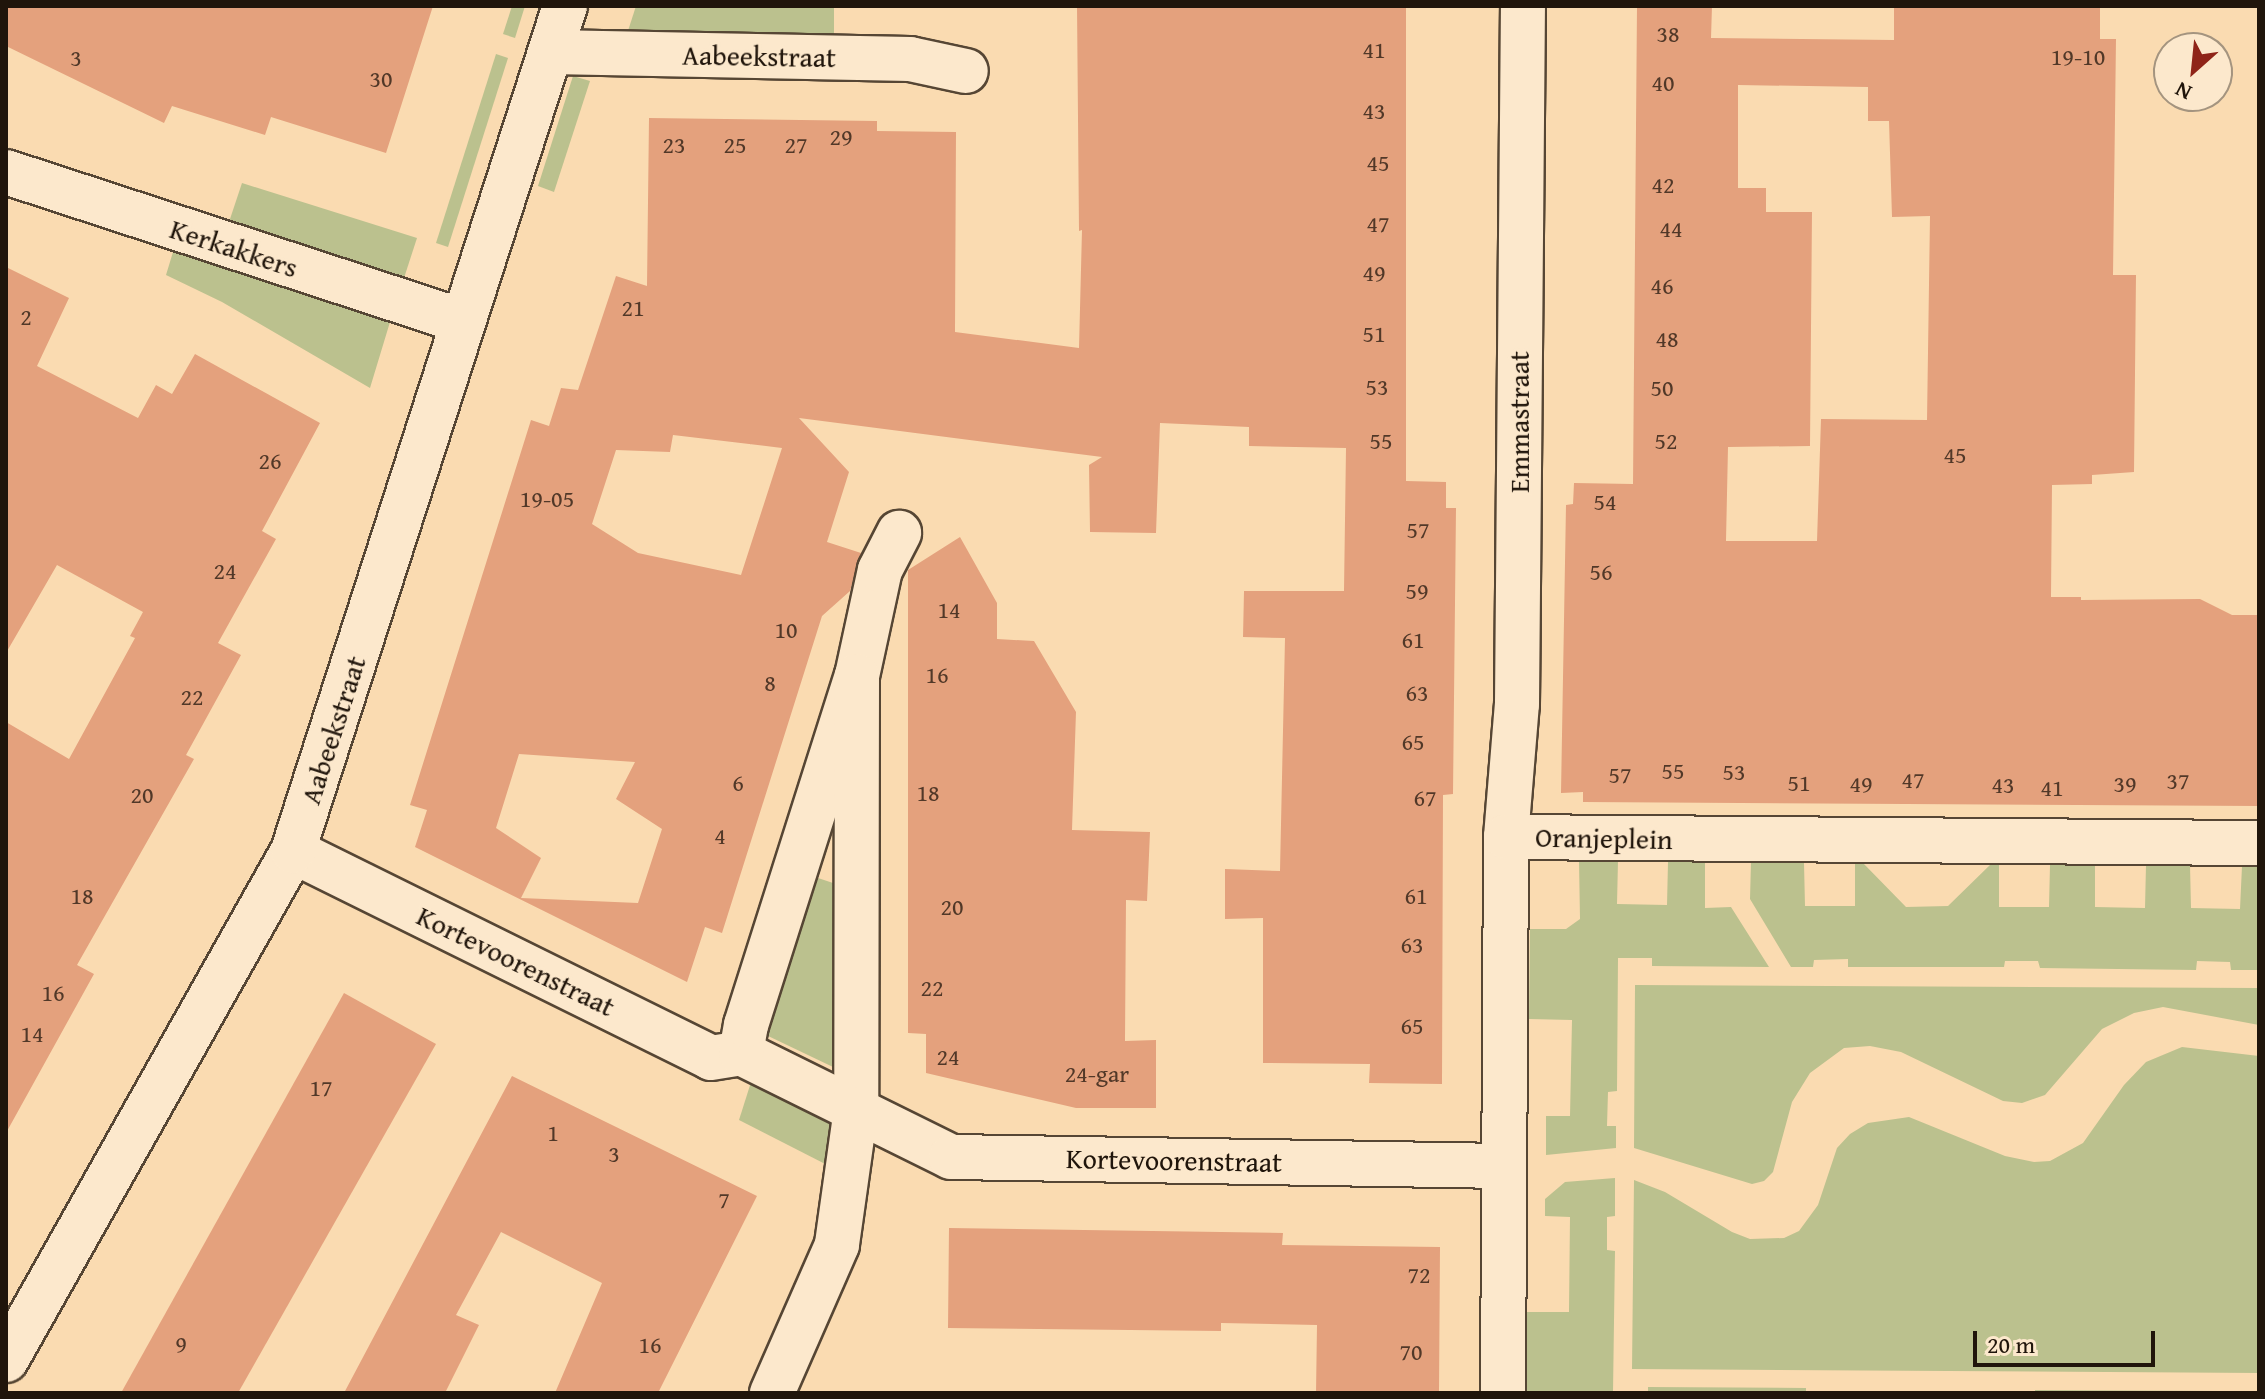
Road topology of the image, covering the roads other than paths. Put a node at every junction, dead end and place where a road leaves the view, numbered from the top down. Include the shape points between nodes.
1 (565, 6) edge
2 (1523, 6) edge
3 (551, 52) junction
4 (966, 71) dead end
5 (6, 172) edge
6 (463, 321) junction
7 (899, 533) dead end
8 (857, 676) junction
9 (1506, 837) junction
10 (2259, 843) edge
11 (293, 851) junction
12 (741, 1053) junction
13 (856, 1109) junction
14 (1504, 1166) junction
15 (6, 1360) edge
16 (772, 1393) edge
17 (1503, 1393) edge

1 - 3 street, Aabeekstraat
2 - 9 street, Emmastraat via 1517,704
3 - 4 street, Aabeekstraat via 910,59
3 - 6 street, Aabeekstraat
5 - 6 street, Kerkakkers
6 - 11 street, Aabeekstraat
7 - 8 street via 880,570
8 - 12 street
8 - 13 street
9 - 10 street, Oranjeplein
9 - 14 street, Oranjeplein
11 - 12 street, Kortevoorenstraat via 711,1058
11 - 15 street, Aabeekstraat
12 - 13 street, Kortevoorenstraat
13 - 14 street, Kortevoorenstraat via 951,1157
13 - 16 street via 837,1245
14 - 17 street, Oranjeplein

